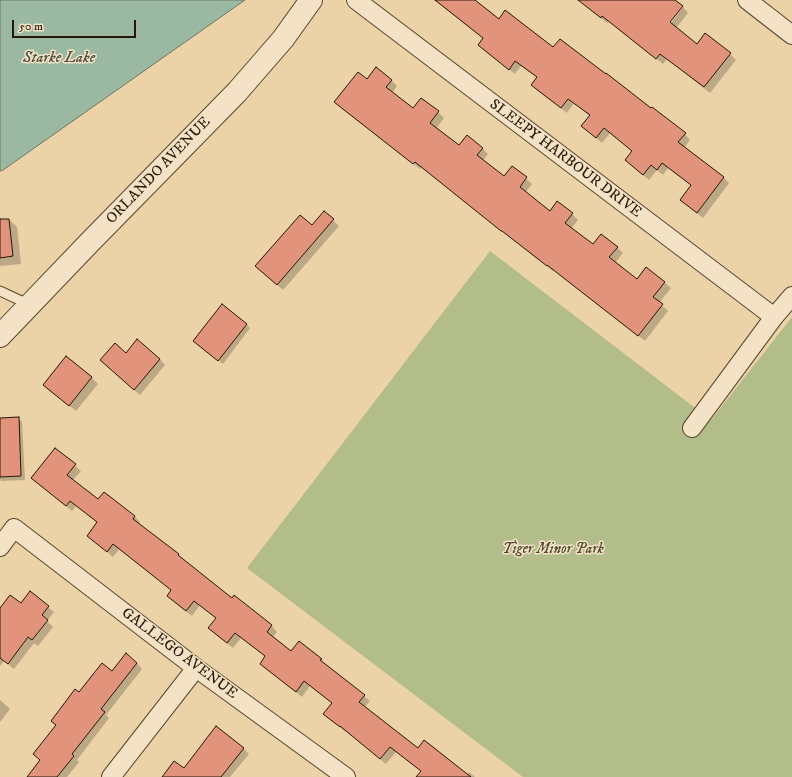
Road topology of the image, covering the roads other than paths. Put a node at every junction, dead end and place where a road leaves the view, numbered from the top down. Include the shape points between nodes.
1 (311, 0) edge
2 (356, 0) edge
3 (747, 0) edge
4 (792, 35) edge
5 (0, 291) edge
6 (792, 296) edge
7 (30, 305) junction
8 (774, 317) junction
9 (0, 336) edge
10 (692, 428) dead end
11 (0, 547) edge
12 (196, 668) junction
13 (111, 777) edge
14 (346, 777) edge

1 - 7 street, ORLANDO AVENUE via 283,39 237,92
2 - 8 street, SLEEPY HARBOUR DRIVE
3 - 4 street
5 - 7 lane
6 - 8 street
7 - 9 street, ORLANDO AVENUE
8 - 10 street
11 - 12 street, GALLEGO AVENUE via 14,528
12 - 13 street
12 - 14 street, GALLEGO AVENUE

